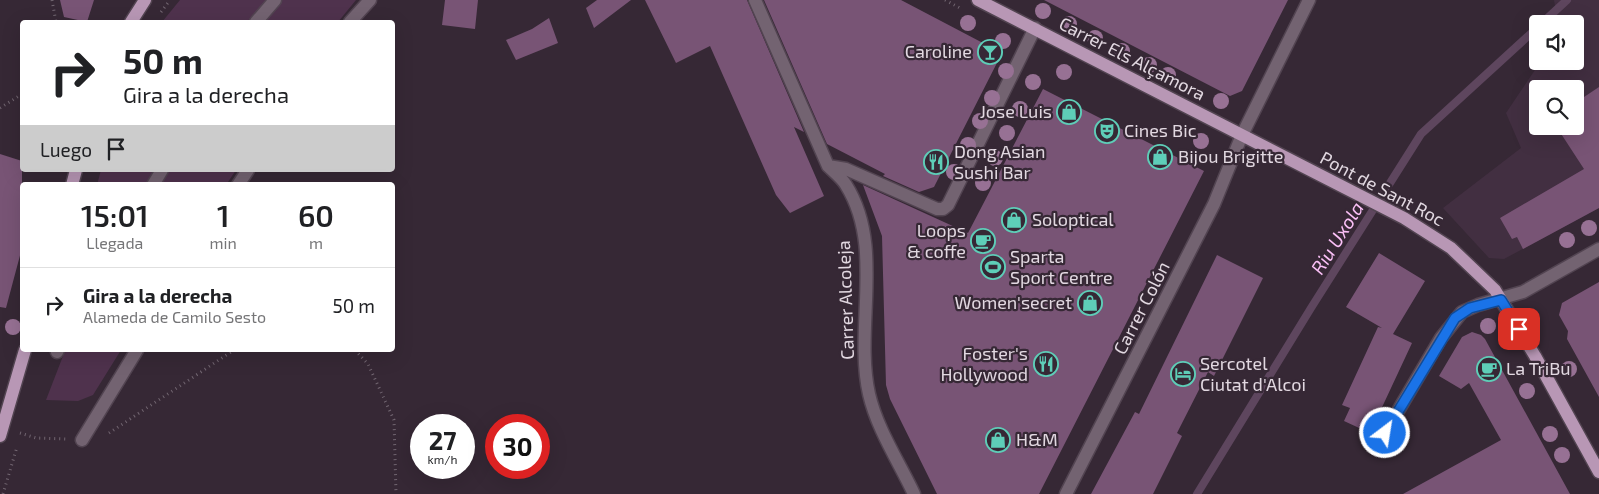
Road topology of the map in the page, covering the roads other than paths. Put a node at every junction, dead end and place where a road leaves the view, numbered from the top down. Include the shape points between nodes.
1 (145, 0) edge
2 (275, 0) edge
3 (370, 0) edge
4 (755, 0) edge
5 (978, 0) edge
6 (1309, 0) edge
7 (132, 20) edge
8 (258, 20) edge
9 (352, 20) edge
10 (1035, 28) junction
11 (1242, 135) junction
12 (828, 166) junction
13 (1599, 250) edge
14 (1498, 295) junction
15 (24, 352) edge
16 (136, 352) edge
17 (1385, 433) dead end
18 (0, 436) edge
19 (82, 440) road end
20 (1599, 472) edge
21 (914, 494) edge
22 (1066, 494) edge

1 - 7 main road
2 - 8 street
3 - 9 street
4 - 12 street, Carrer Alcoleja
5 - 10 main road, Carrer Els Alçamora
6 - 11 street, Carrer Colón
10 - 11 main road, Carrer Els Alçamora
10 - 12 street via 943,209 846,169
11 - 14 main road, Pont de Sant Roc via 1422,227 1462,257
11 - 22 street, Carrer Colón via 1214,204
12 - 21 street, Carrer Alcoleja via 846,184 863,235 867,381 876,414
13 - 14 street via 1523,292
14 - 17 street via 1455,318
14 - 20 main road, Pont de Sant Roc
15 - 18 main road
16 - 19 street

